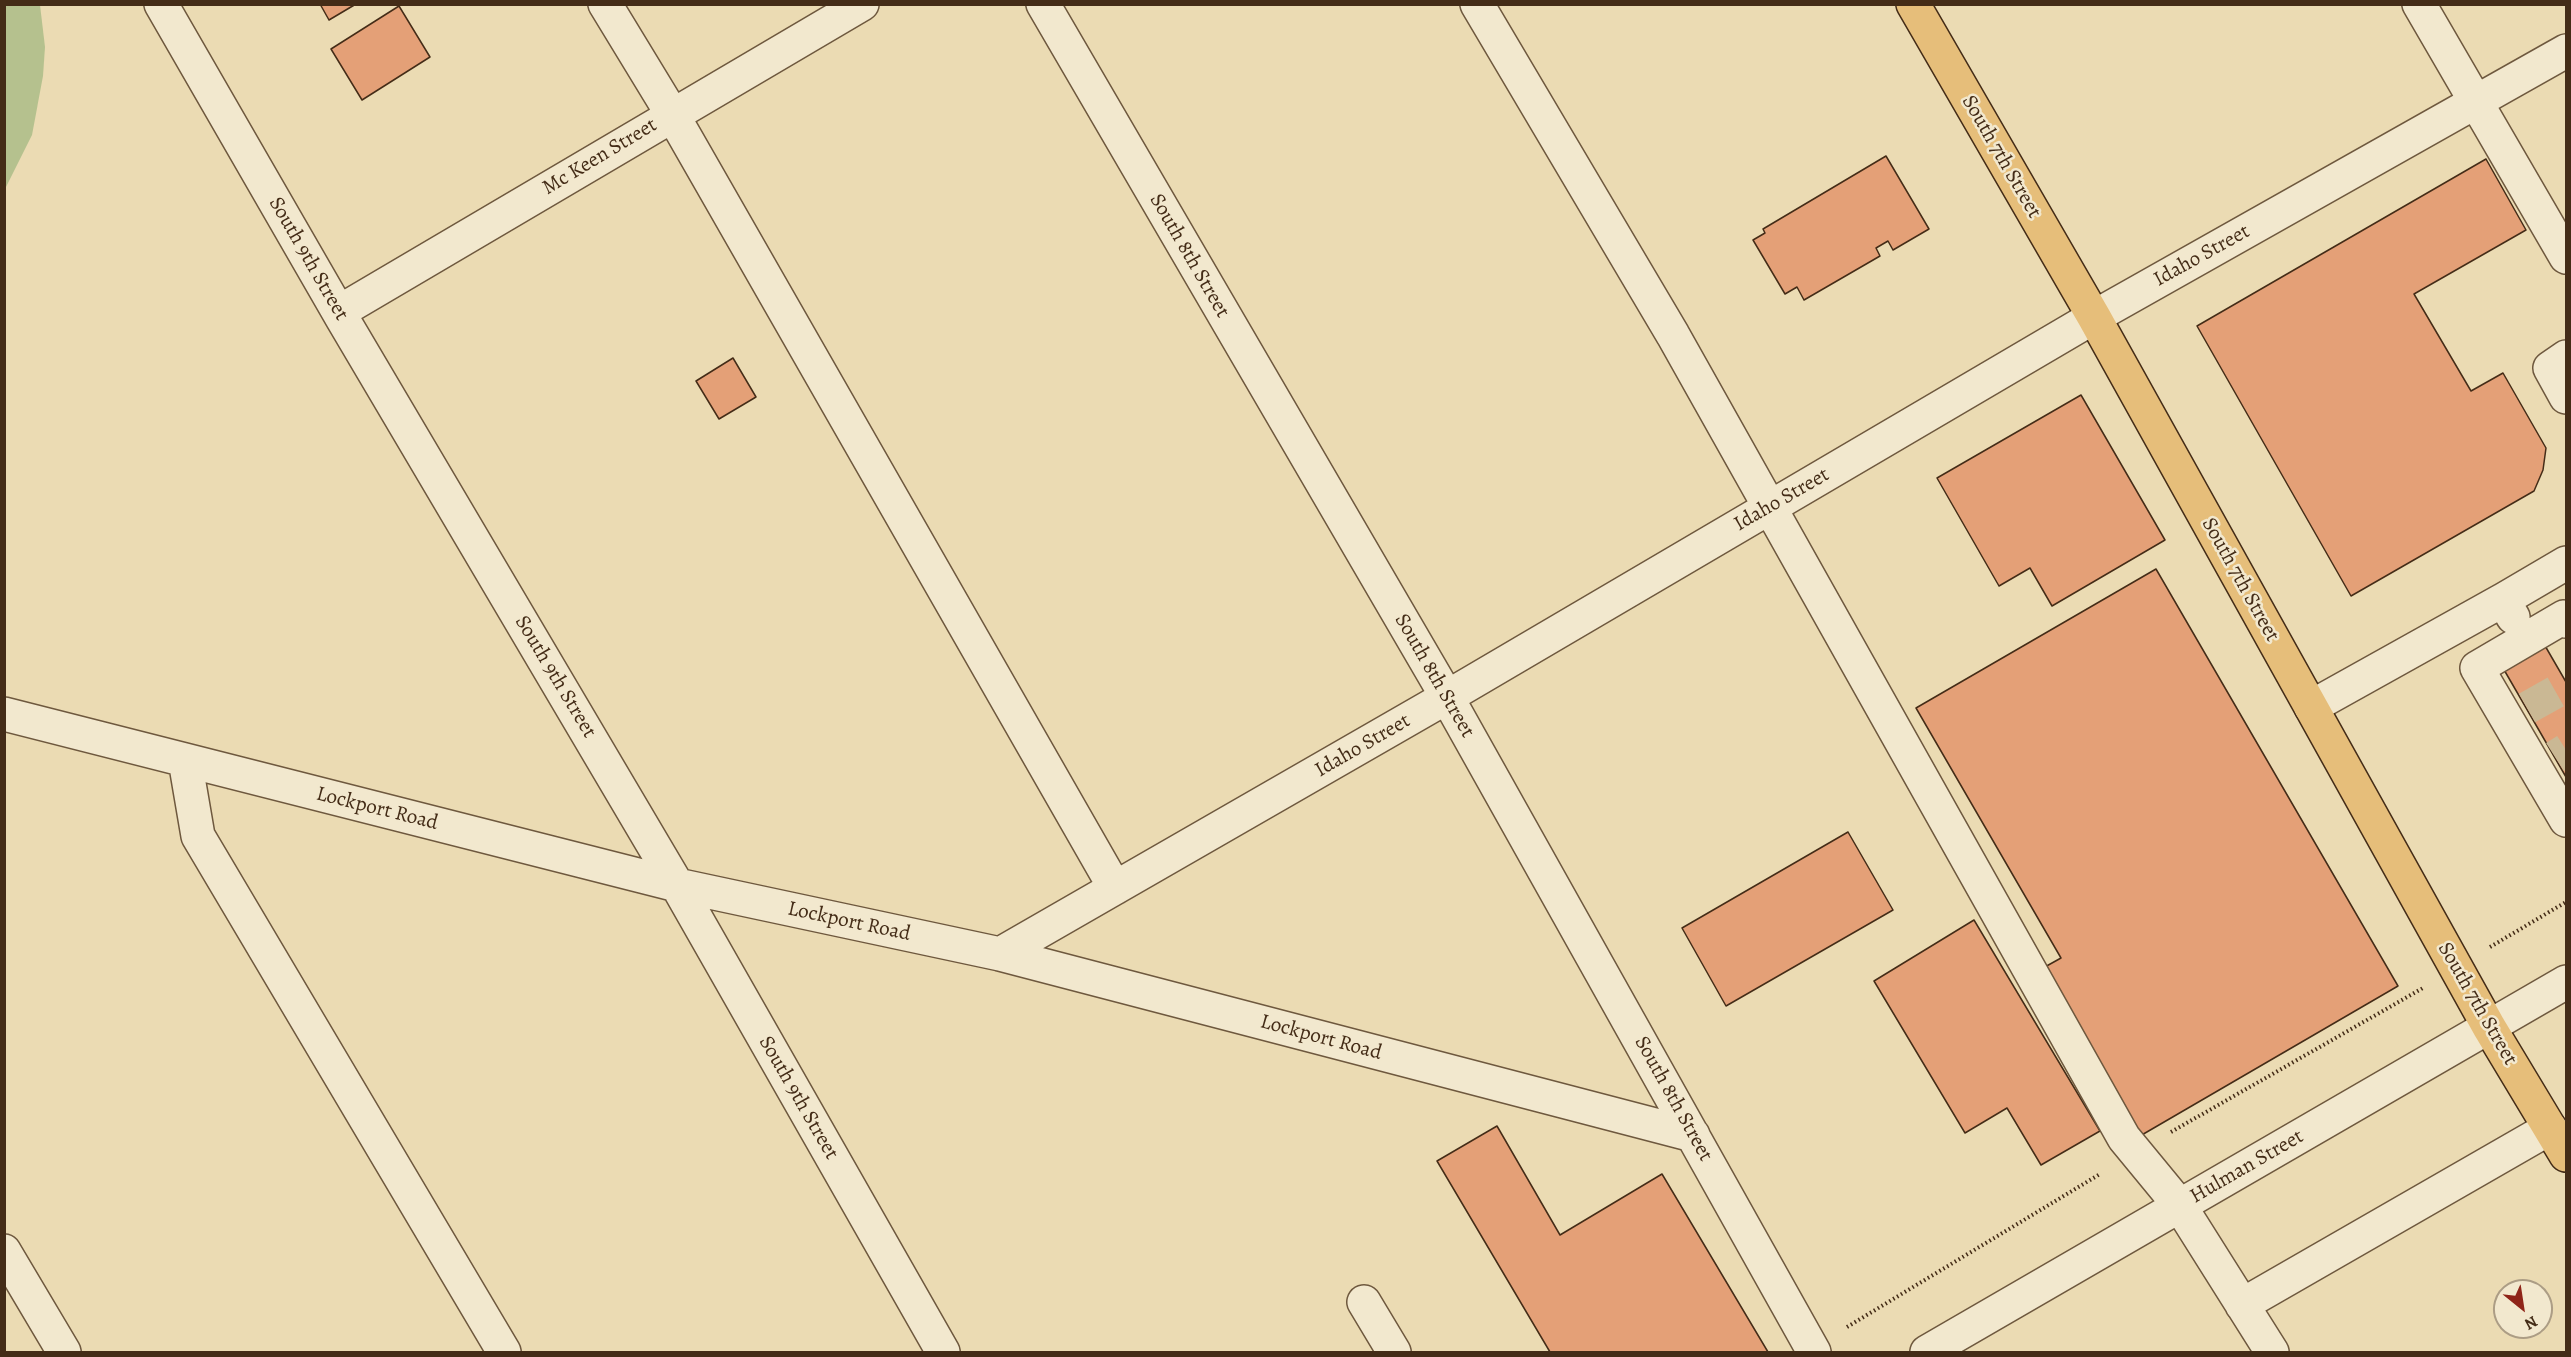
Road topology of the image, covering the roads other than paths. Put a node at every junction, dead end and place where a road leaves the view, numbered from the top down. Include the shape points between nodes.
1 (161, 4) edge
2 (605, 4) edge
3 (862, 4) edge
4 (1043, 4) edge
5 (1477, 4) edge
6 (1913, 4) edge
7 (2419, 4) edge
8 (2566, 51) edge
9 (2476, 102) junction
10 (672, 114) junction
11 (2566, 257) edge
12 (339, 312) junction
13 (2094, 317) junction
14 (2566, 357) edge
15 (2566, 397) edge
16 (1770, 507) junction
17 (2566, 563) edge
18 (2503, 600) junction
19 (2566, 621) edge
20 (2525, 640) junction
21 (1447, 697) junction
22 (2311, 708) junction
23 (4, 714) edge
24 (185, 760) junction
25 (2566, 819) edge
26 (677, 885) junction
27 (1115, 888) junction
28 (1000, 954) junction
29 (2566, 982) edge
30 (2489, 1027) junction
31 (1693, 1135) junction
32 (2558, 1142) edge
33 (2180, 1206) junction
34 (4, 1251) edge
35 (1364, 1302) dead end
36 (2242, 1305) junction
37 (1813, 1351) edge
38 (64, 1353) edge
39 (504, 1353) edge
40 (943, 1353) edge
41 (1394, 1353) edge
42 (1927, 1353) edge
43 (2272, 1353) edge

1 - 12 street, South 9th Street
2 - 10 street
3 - 10 street, Mc Keen Street
4 - 21 street, South 8th Street
5 - 16 street
6 - 13 main road, South 7th Street
7 - 9 street
8 - 9 street, Idaho Street
9 - 11 street
9 - 13 street, Idaho Street
10 - 12 street, Mc Keen Street
10 - 27 street
12 - 26 street, South 9th Street
13 - 16 street, Idaho Street
13 - 22 main road, South 7th Street
14 - 15 street via 2550,368
16 - 21 street, Idaho Street
16 - 33 street via 2124,1138
17 - 18 street
18 - 20 street
18 - 22 street
19 - 20 street via 2564,617
20 - 25 street via 2477,668 2517,714 2545,762
21 - 27 street, Idaho Street
21 - 31 street, South 8th Street
22 - 30 main road, South 7th Street
23 - 24 street, Lockport Road
24 - 26 street, Lockport Road
24 - 39 street via 198,836
26 - 28 street, Lockport Road
26 - 40 street, South 9th Street
27 - 28 street, Idaho Street
28 - 31 street, Lockport Road
29 - 30 street, Hulman Street
30 - 32 main road, South 7th Street
30 - 33 street, Hulman Street
31 - 37 street, South 8th Street
32 - 36 street
33 - 36 street
33 - 42 street, Hulman Street
34 - 38 street
35 - 41 street
36 - 43 street

